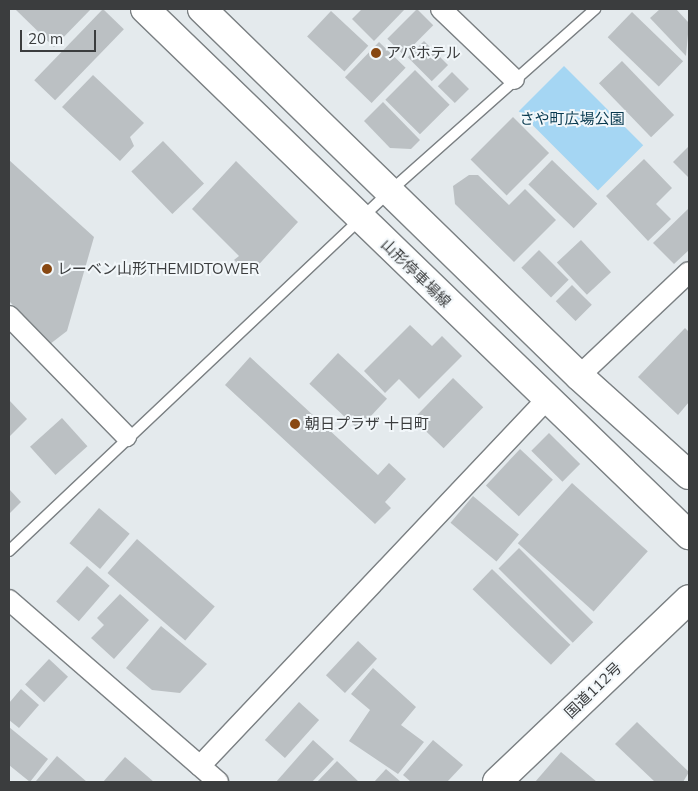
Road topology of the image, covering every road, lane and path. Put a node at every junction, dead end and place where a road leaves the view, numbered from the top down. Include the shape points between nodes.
1 (145, 9) edge
2 (202, 9) edge
3 (441, 9) edge
4 (594, 9) edge
5 (514, 79) junction
6 (389, 192) junction
7 (360, 220) junction
8 (689, 272) edge
9 (9, 316) edge
10 (579, 376) junction
11 (547, 399) junction
12 (126, 436) junction
13 (689, 475) edge
14 (689, 536) edge
15 (9, 551) edge
16 (689, 599) edge
17 (9, 600) edge
18 (200, 766) junction
19 (218, 782) edge
20 (497, 782) edge

1 - 7 main road, 山形停車場線
2 - 6 main road
3 - 5 street
4 - 5 lane
5 - 6 lane
6 - 7 lane
6 - 10 main road
7 - 11 main road, 山形停車場線
7 - 12 lane
8 - 10 street
9 - 12 street
10 - 13 main road
11 - 14 main road, 山形停車場線
11 - 18 street
12 - 15 lane
16 - 20 main road, 国道112号
17 - 18 street
18 - 19 street

